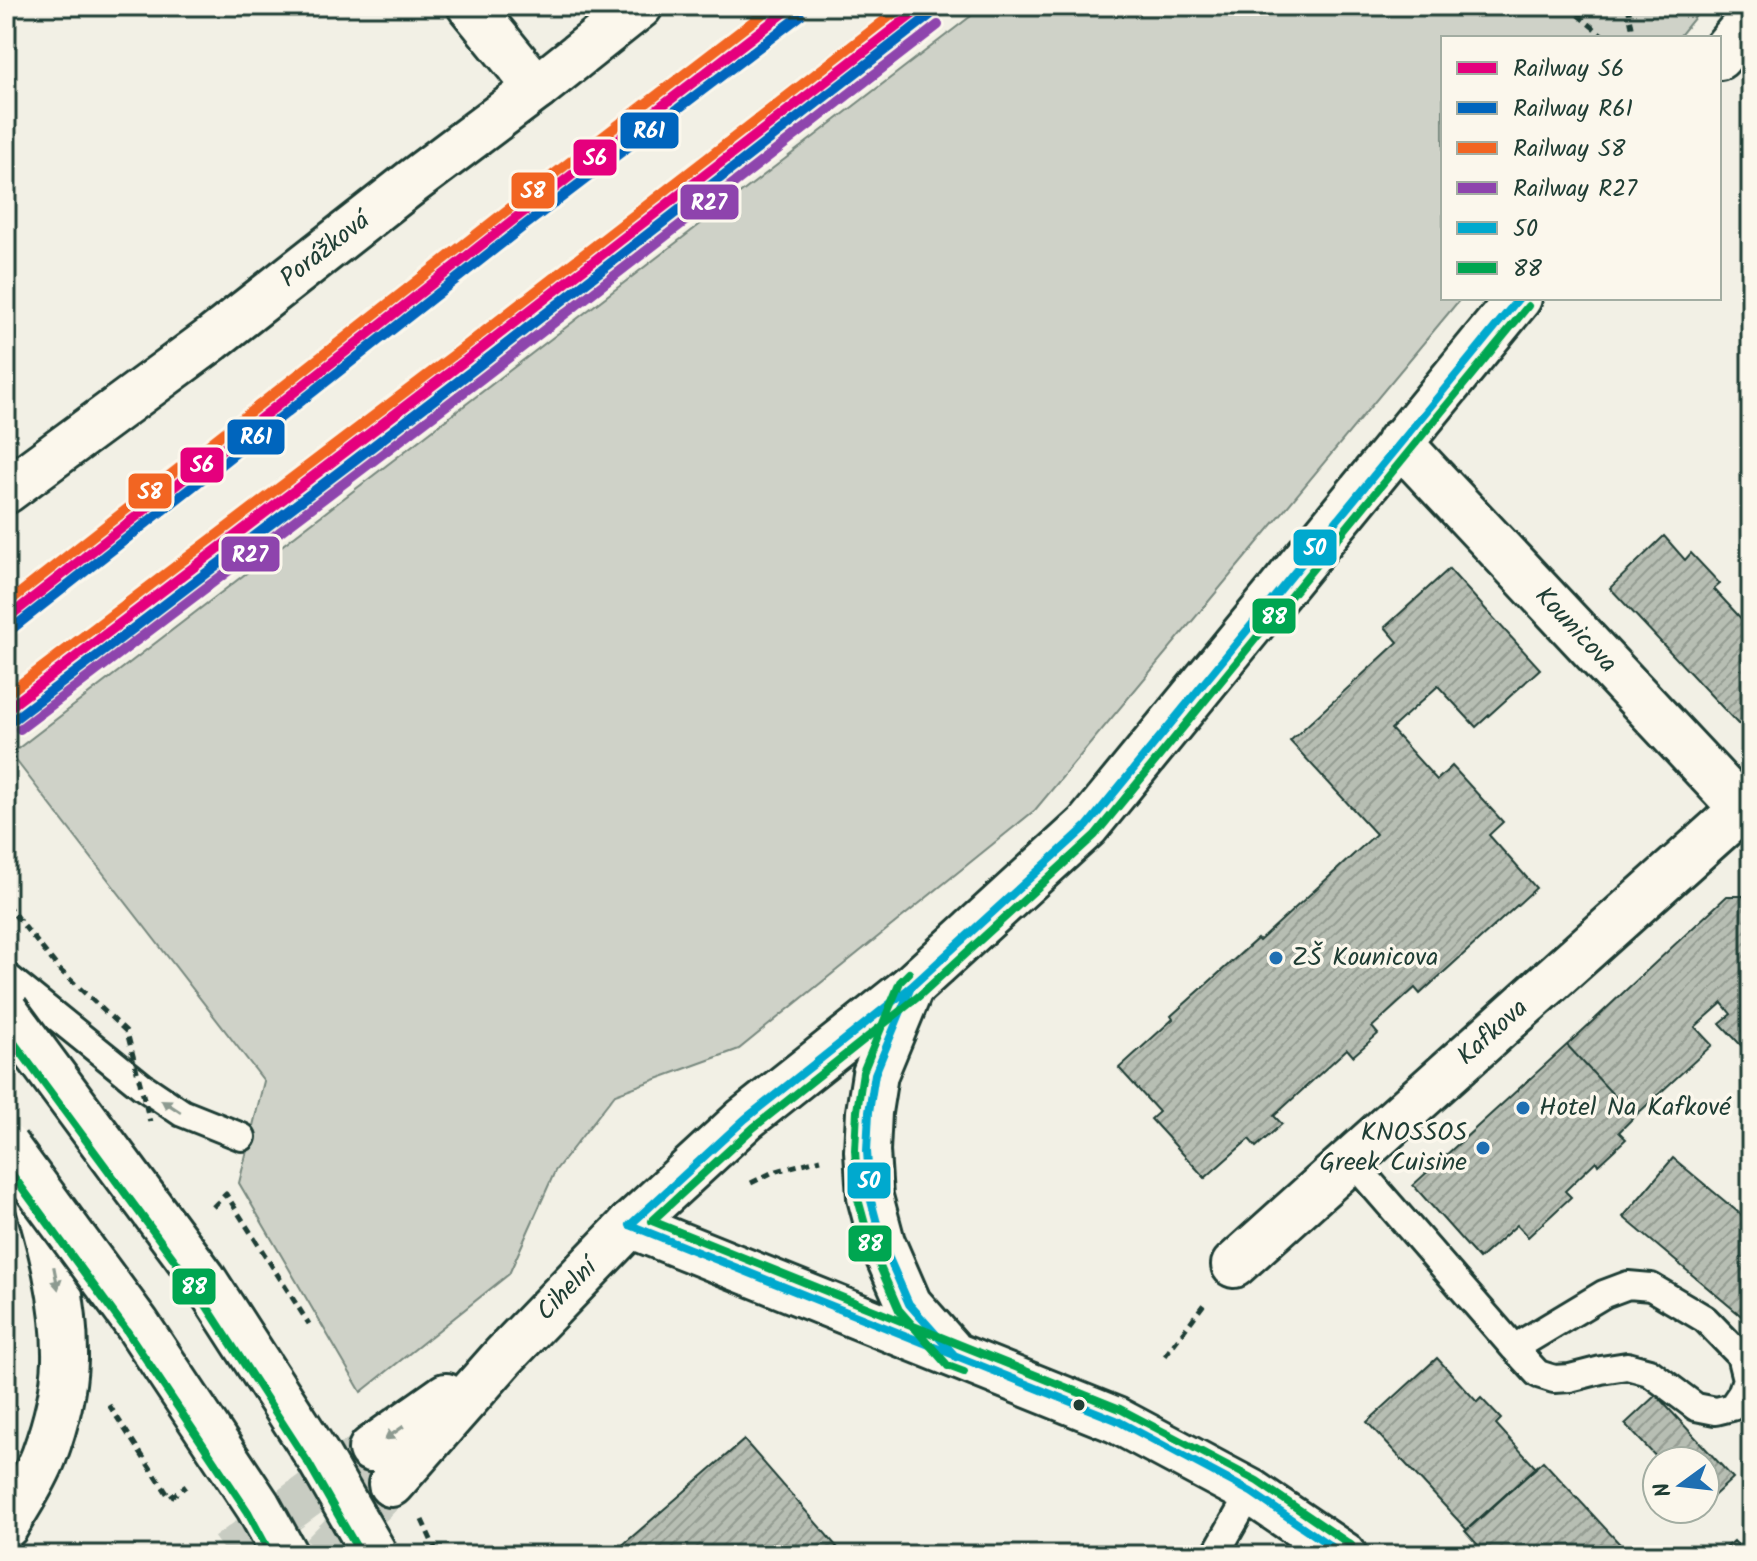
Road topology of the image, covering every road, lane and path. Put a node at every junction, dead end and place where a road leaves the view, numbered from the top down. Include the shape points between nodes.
1 (470, 6) edge
2 (640, 6) edge
3 (1567, 6) edge
4 (1628, 6) edge
5 (1751, 18) edge
6 (1604, 36) edge
7 (1634, 36) edge
8 (1721, 55) edge
9 (537, 88) junction
10 (1517, 300) edge
11 (1399, 442) junction
12 (6, 491) edge
13 (1748, 809) edge
14 (6, 976) edge
15 (911, 987) junction
16 (6, 1012) edge
17 (242, 1137) dead end
18 (1350, 1159) junction
19 (18, 1161) edge
20 (206, 1214) dead end
21 (630, 1225) junction
22 (1234, 1265) joint
23 (309, 1324) dead end
24 (1514, 1348) junction
25 (1165, 1356) dead end
26 (956, 1357) junction
27 (104, 1397) dead end
28 (394, 1482) joint
29 (190, 1484) dead end
30 (1251, 1492) junction
31 (6, 1526) edge
32 (285, 1555) edge
33 (375, 1555) edge
34 (438, 1555) edge
35 (1215, 1555) edge
36 (1344, 1555) edge

1 - 9 main road
2 - 9 main road, Porážková
3 - 6 path
4 - 7 path
5 - 8 main road
9 - 12 main road, Porážková
10 - 11 main road, Cihelní
11 - 13 main road, Kounicova
11 - 15 main road, Cihelní via 1087,826
13 - 18 main road, Kafkova
17 -> 14 lane via 182,1113 142,1086
15 - 21 main road, Cihelní via 745,1119
15 - 26 main road via 875,1074 867,1151 870,1197 882,1242 909,1304
16 - 33 main road, bridge via 203,1278
18 - 22 main road, Kafkova
18 - 24 lane
19 -> 31 main road, bridge via 48,1236 61,1301 65,1361 44,1457
19 - 32 main road, bridge via 137,1324
20 - 23 path via 226,1194
21 - 26 main road
21 - 28 main road, Cihelní via 504,1356
22 - 25 path
24 - 24 lane via 1604,1294 1628,1285 1651,1287 1705,1319 1740,1355 1746,1379 1732,1407 1716,1411 1696,1407 1649,1372 1627,1366 1554,1379 1538,1374
26 - 30 main road via 1116,1420
27 - 29 path via 170,1498
28 - 34 path
30 - 35 lane
30 - 36 main road

